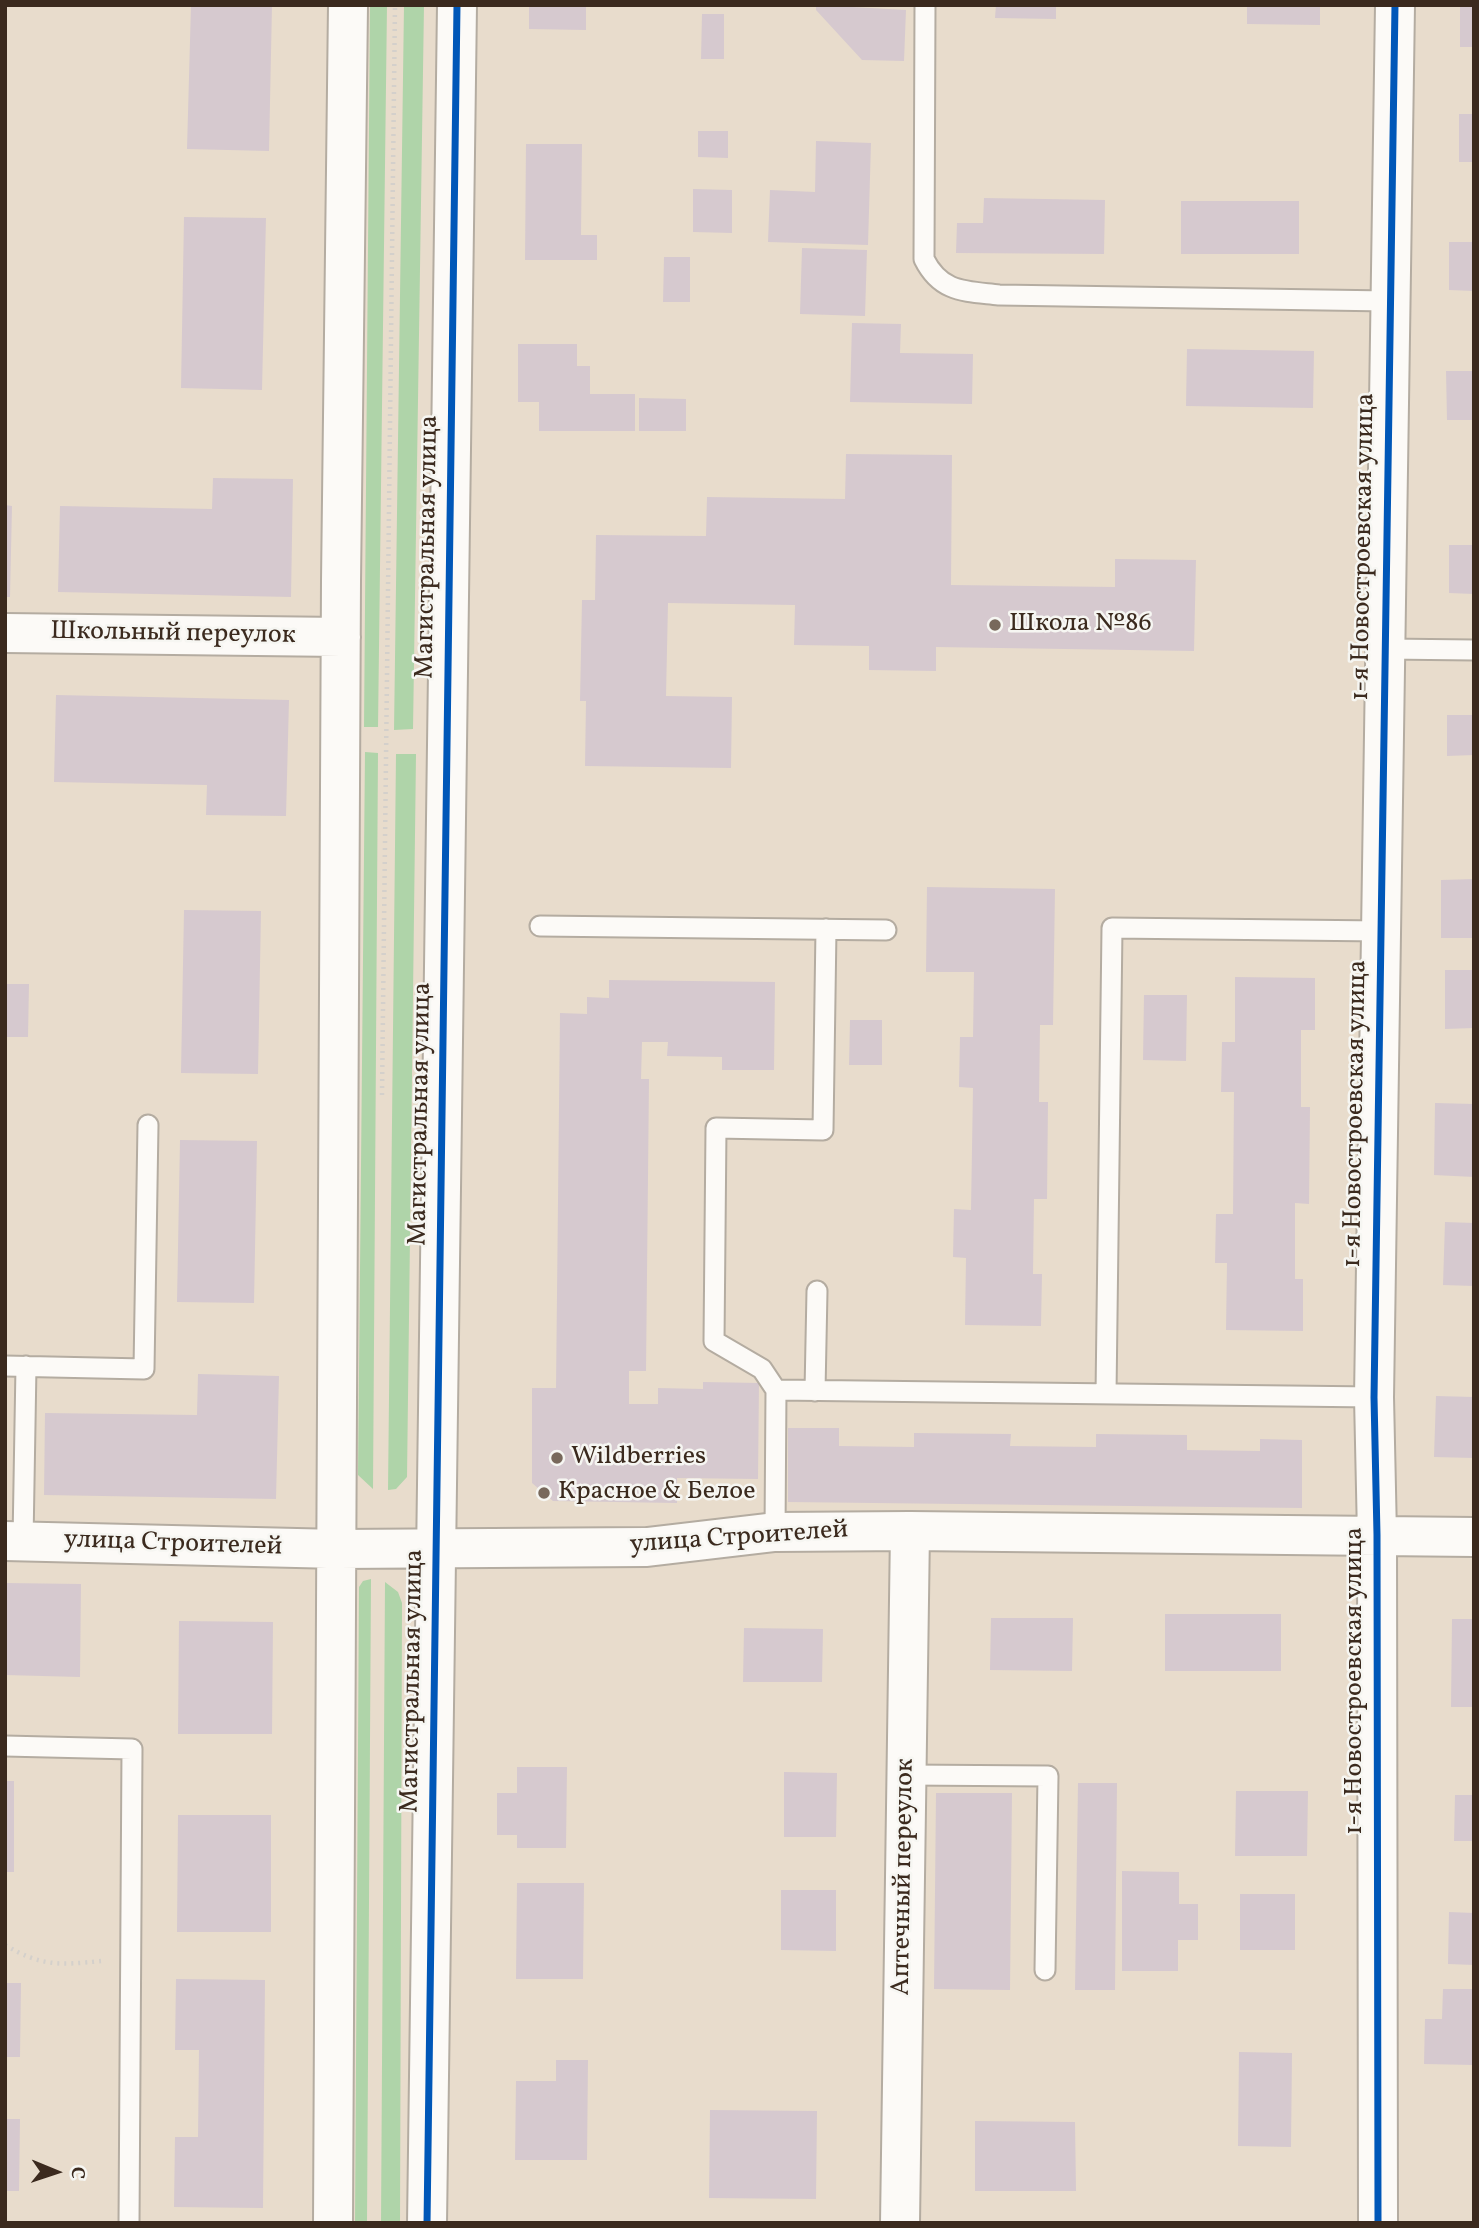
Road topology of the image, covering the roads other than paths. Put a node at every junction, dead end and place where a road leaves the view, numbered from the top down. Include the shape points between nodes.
1 (348, 5) edge
2 (457, 5) edge
3 (925, 5) edge
4 (1395, 5) edge
5 (1388, 301) junction
6 (5, 633) edge
7 (341, 637) junction
8 (1386, 649) junction
9 (1474, 650) edge
10 (540, 926) dead end
11 (826, 929) junction
12 (886, 930) dead end
13 (1381, 931) junction
14 (148, 1125) dead end
15 (817, 1291) dead end
16 (5, 1366) edge
17 (26, 1366) junction
18 (776, 1390) junction
19 (815, 1391) junction
20 (1106, 1394) junction
21 (1374, 1396) junction
22 (910, 1531) junction
23 (775, 1532) junction
24 (1377, 1535) junction
25 (1474, 1537) edge
26 (14, 1541) edge
27 (438, 1548) junction
28 (338, 1549) junction
29 (5, 1746) edge
30 (906, 1774) junction
31 (1045, 1970) dead end
32 (129, 2223) edge
33 (333, 2223) edge
34 (427, 2223) edge
35 (901, 2223) edge
36 (1378, 2223) edge

1 - 7 street
2 - 27 street, Магистральная улица
3 - 5 lane via 924,259 933,277 956,290 999,295
4 - 5 street, 1-я Новостроевская улица
5 - 8 street, 1-я Новостроевская улица
6 - 7 street, Школьный переулок
7 - 28 street
8 - 9 lane
8 - 13 street, 1-я Новостроевская улица
10 - 11 lane
11 - 12 lane
11 - 18 lane via 823,1130 716,1128 714,1341 762,1369
13 - 20 lane via 1112,928
13 - 21 street, 1-я Новостроевская улица
14 - 17 lane via 144,1369
15 - 19 lane
16 - 17 lane
17 - 26 lane
18 - 19 lane
18 - 23 lane
19 - 20 lane
20 - 21 lane
21 - 24 street, 1-я Новостроевская улица
22 - 23 street, улица Строителей
22 - 24 street, улица Строителей
22 - 30 street, Аптечный переулок
23 - 27 street, улица Строителей via 647,1547
24 - 25 street, улица Строителей
24 - 36 street, 1-я Новостроевская улица
26 - 28 street, улица Строителей
27 - 28 street, улица Строителей
27 - 34 street, Магистральная улица
28 - 33 street
29 - 32 lane via 132,1749
30 - 31 lane via 1048,1776
30 - 35 street, Аптечный переулок

